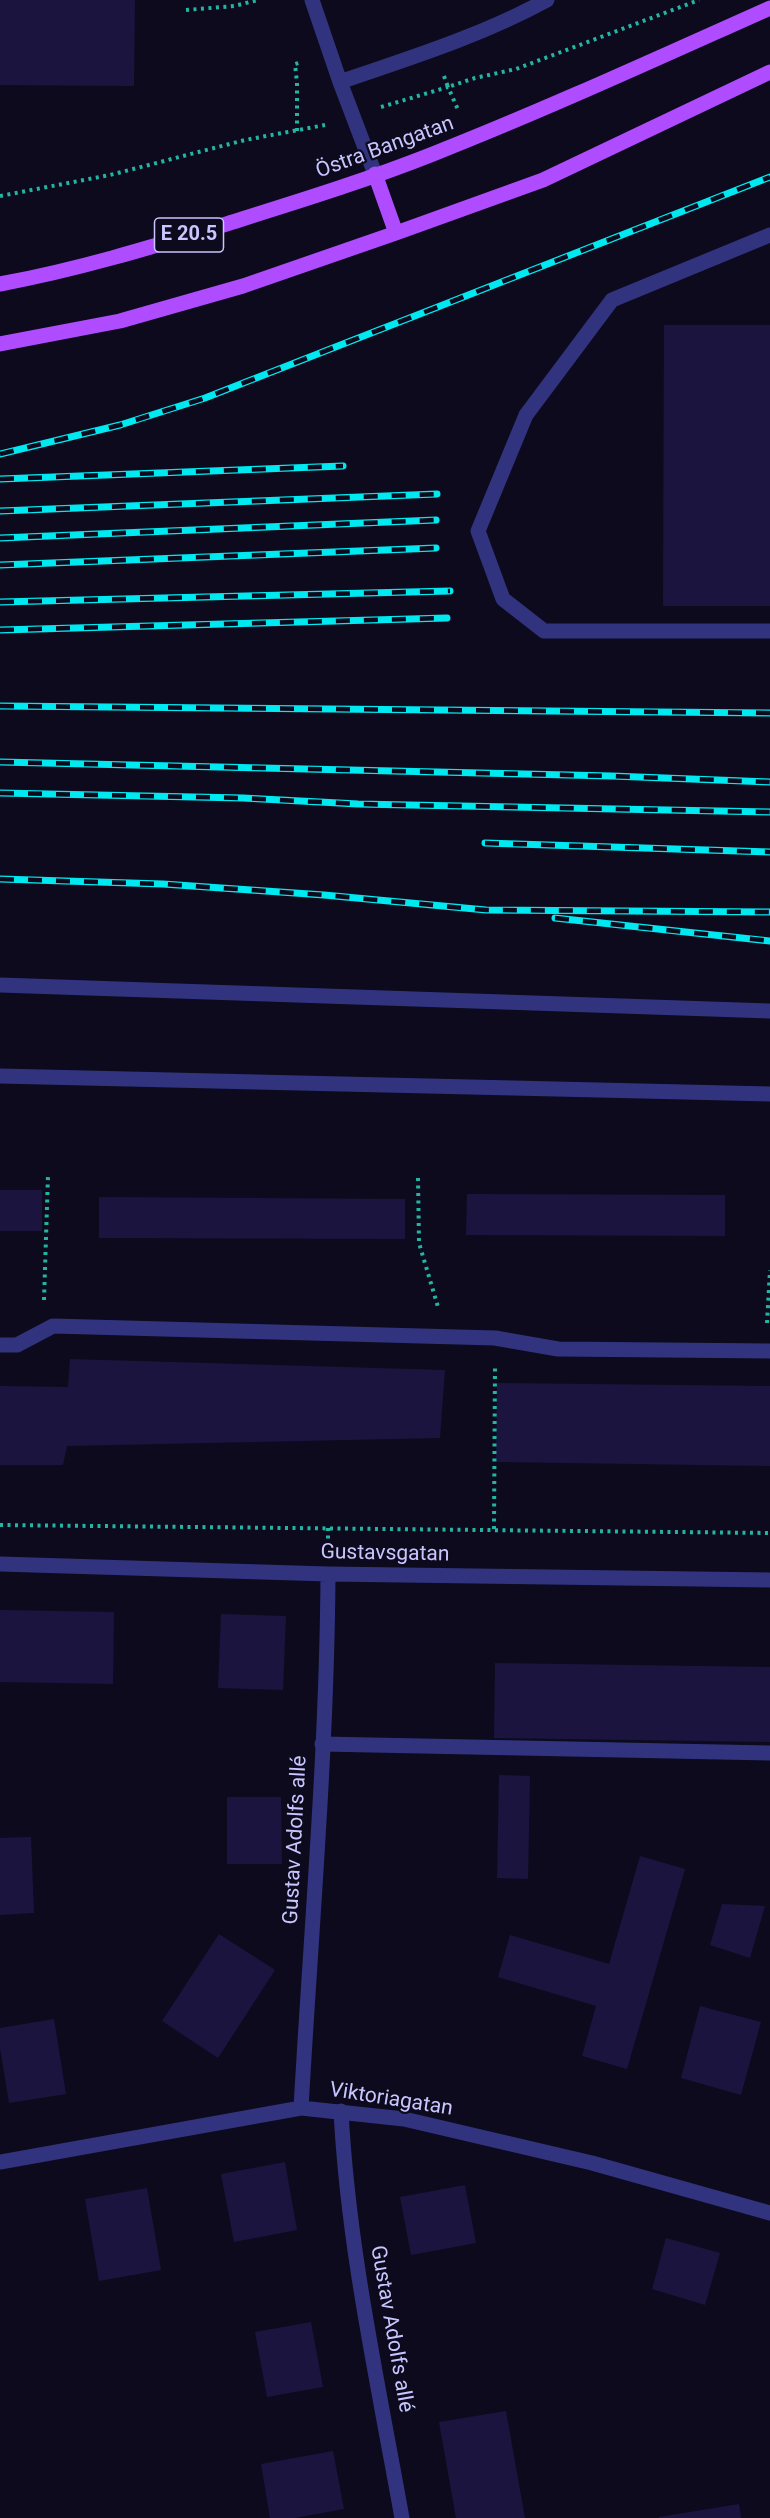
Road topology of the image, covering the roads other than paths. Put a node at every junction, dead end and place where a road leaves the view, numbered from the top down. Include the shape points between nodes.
1 (312, 0) edge
2 (547, 0) edge
3 (770, 8) edge
4 (770, 72) edge
5 (340, 82) junction
6 (375, 174) junction
7 (396, 233) junction
8 (770, 235) edge
9 (0, 284) edge
10 (0, 344) edge
11 (770, 631) edge
12 (0, 985) edge
13 (770, 1011) edge
14 (0, 1076) edge
15 (770, 1094) edge
16 (0, 1345) edge
17 (768, 1351) edge
18 (0, 1564) edge
19 (328, 1574) junction
20 (770, 1580) edge
21 (322, 1744) junction
22 (770, 1753) edge
23 (301, 2108) junction
24 (341, 2111) junction
25 (0, 2162) edge
26 (770, 2213) edge
27 (402, 2518) edge

1 - 5 street
2 - 5 street via 511,20
3 - 6 main road, Östra Bangatan / E 20.5 via 553,105
4 - 7 main road via 543,180
5 - 6 street
6 - 7 main road
6 - 9 main road, Östra Bangatan / E 20.5 via 180,238 54,274
7 - 10 main road via 243,286 120,321
8 - 11 street via 612,300 526,415 478,531 503,599 544,631
12 - 13 street
14 - 15 street
16 - 17 street via 17,1345 53,1326 495,1338 558,1349
18 - 19 street, Gustavsgatan
19 - 20 street, Gustavsgatan
19 - 21 street, Gustav Adolfs allé
21 - 22 street
21 - 23 street, Gustav Adolfs allé
23 - 24 street, Viktoriagatan
23 - 25 street, Viktoriagatan
24 - 26 street, Viktoriagatan via 404,2119 592,2163
24 - 27 street, Gustav Adolfs allé via 346,2187

